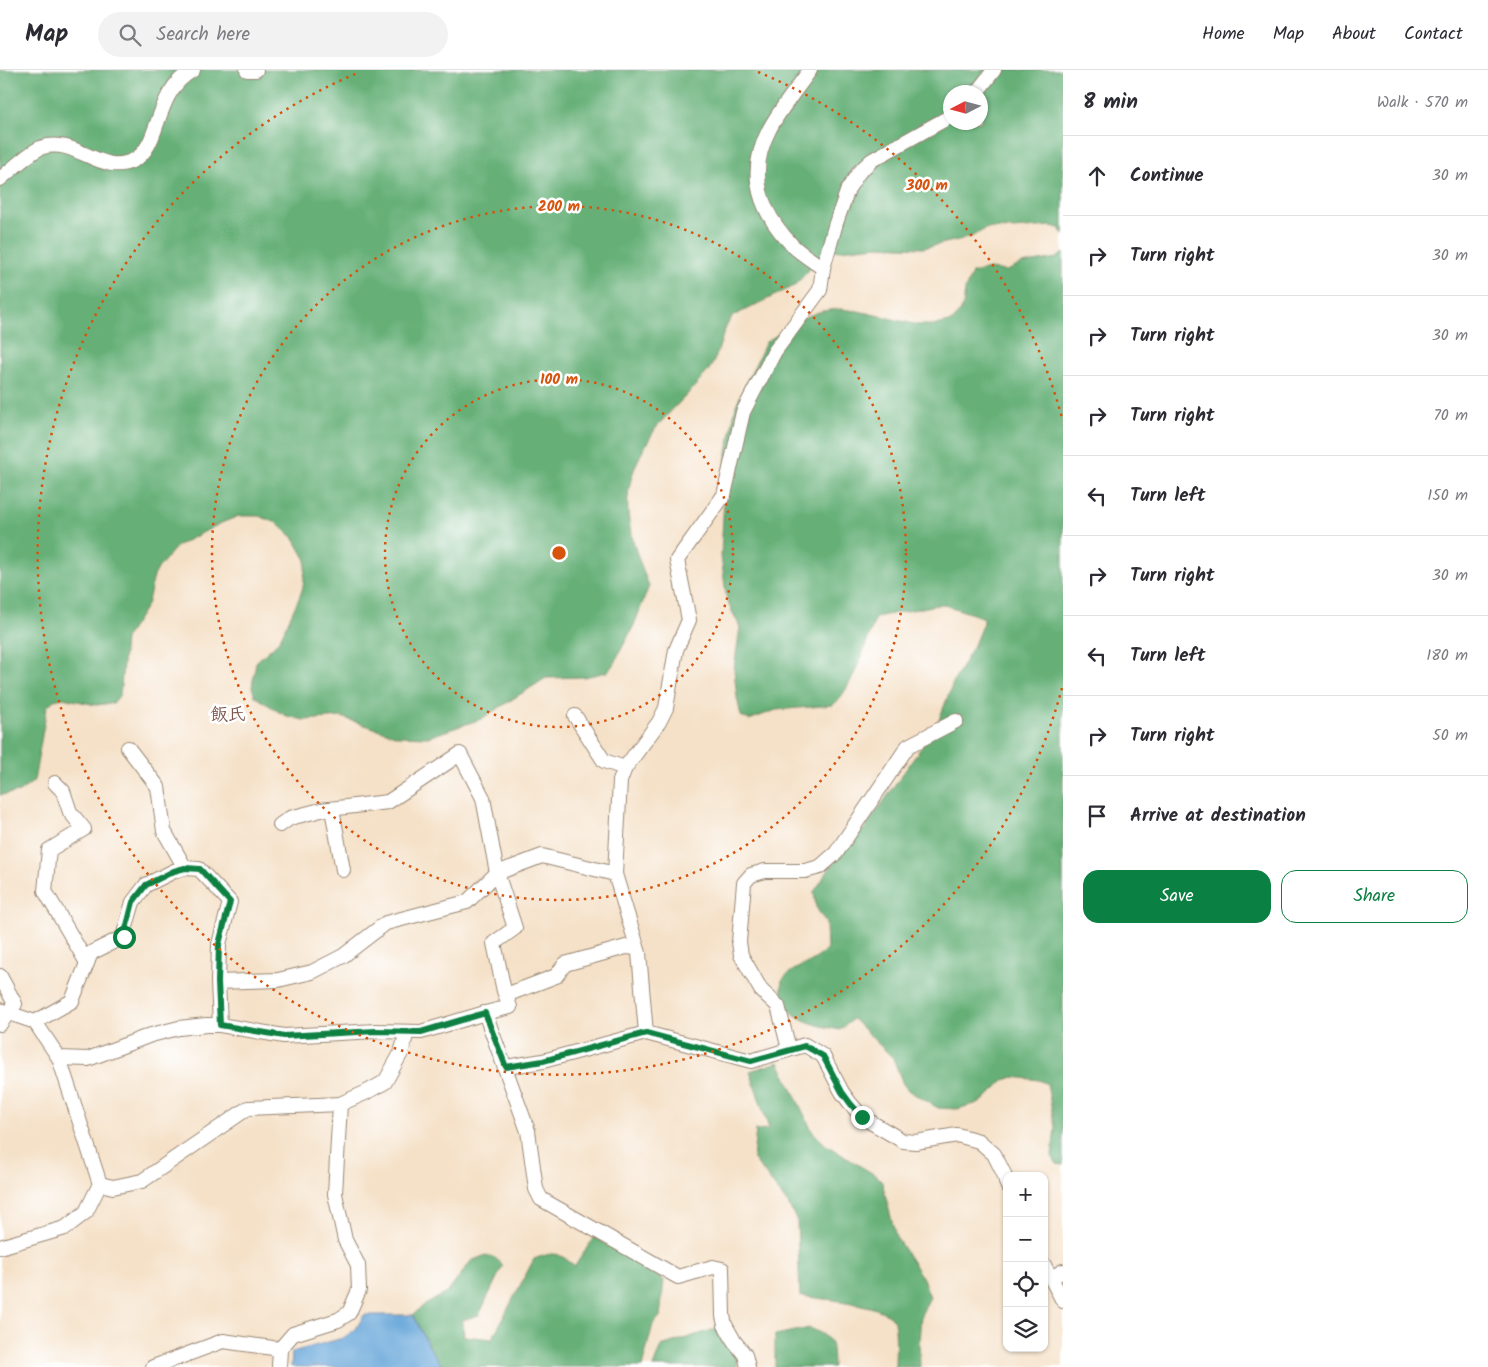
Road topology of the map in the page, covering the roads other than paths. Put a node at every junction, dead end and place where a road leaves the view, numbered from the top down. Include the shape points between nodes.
1 (193, 70) edge
2 (247, 70) edge
3 (256, 70) edge
4 (810, 70) edge
5 (994, 70) edge
6 (982, 85) edge
7 (943, 120) edge
8 (0, 179) edge
9 (823, 268) junction
10 (575, 716) dead end
11 (956, 721) dead end
12 (128, 748) dead end
13 (625, 768) junction
14 (55, 784) dead end
15 (332, 809) junction
16 (280, 825) dead end
17 (185, 868) junction
18 (343, 870) dead end
19 (497, 873) junction
20 (616, 874) junction
21 (637, 948) junction
22 (87, 963) junction
23 (0, 976) edge
24 (218, 982) junction
25 (506, 995) junction
26 (485, 1013) junction
27 (3, 1016) edge
28 (35, 1022) junction
29 (220, 1025) junction
30 (407, 1032) junction
31 (646, 1033) junction
32 (789, 1050) junction
33 (59, 1058) junction
34 (506, 1067) junction
35 (340, 1104) junction
36 (1003, 1172) edge
37 (100, 1184) junction
38 (0, 1247) edge
39 (1063, 1271) edge
40 (1048, 1272) edge
41 (1048, 1274) edge
42 (1063, 1301) edge
43 (280, 1349) junction
44 (152, 1367) edge
45 (279, 1367) edge
46 (748, 1367) edge

1 - 8 street via 172,88 146,149 133,160 109,163 72,148 53,145 37,149
2 - 3 street
4 - 9 street via 769,130 758,158 758,178 762,201 772,221 793,247
5 - 6 street
7 - 9 street via 872,160 859,172 848,189
9 - 13 street via 820,290 775,352 743,412 724,495 677,560 689,620 676,650 666,708
10 - 13 street via 604,761
11 - 32 street via 908,746 836,853 820,867 805,872 765,871 751,875 744,883 739,942 742,955 761,990 778,1006
12 - 17 street via 158,787 164,831
13 - 20 street via 620,782
14 - 22 street via 63,792 70,812 84,829 49,850 45,891
15 - 16 street via 290,818
15 - 18 street
15 - 19 street via 388,802 460,754 483,798
17 - 22 street via 146,885 133,902 124,937 91,953
17 - 24 street via 200,869 230,902 219,944
19 - 20 street via 542,856
19 - 24 street via 467,902 386,923 343,956 312,972 278,980
19 - 25 street via 515,928 494,943
20 - 21 street
21 - 25 street via 626,947 565,964 556,976
21 - 31 street
22 - 28 street via 72,1000
23 - 27 street via 15,1004
24 - 29 street
25 - 26 street via 510,1007
26 - 30 street via 421,1032
26 - 34 street
27 - 28 street
28 - 33 street
29 - 30 street via 284,1036
29 - 33 street via 179,1028 151,1035 88,1059
30 - 35 street via 401,1053 385,1082
31 - 32 street via 751,1061
31 - 34 street via 543,1061
32 - 36 street via 805,1046 823,1056 842,1092 862,1117 903,1141 957,1135 979,1141 994,1154
33 - 37 street
34 - 46 street via 528,1131 536,1189 541,1199 678,1276 713,1267 722,1269 725,1325 745,1355
35 - 37 street via 248,1108 142,1181 113,1187
35 - 43 street via 335,1194 345,1240 358,1265 359,1290 349,1313 338,1320 293,1334
37 - 38 street via 86,1212 65,1228
39 - 40 street
41 - 42 street
43 - 44 street via 223,1341
43 - 45 street

